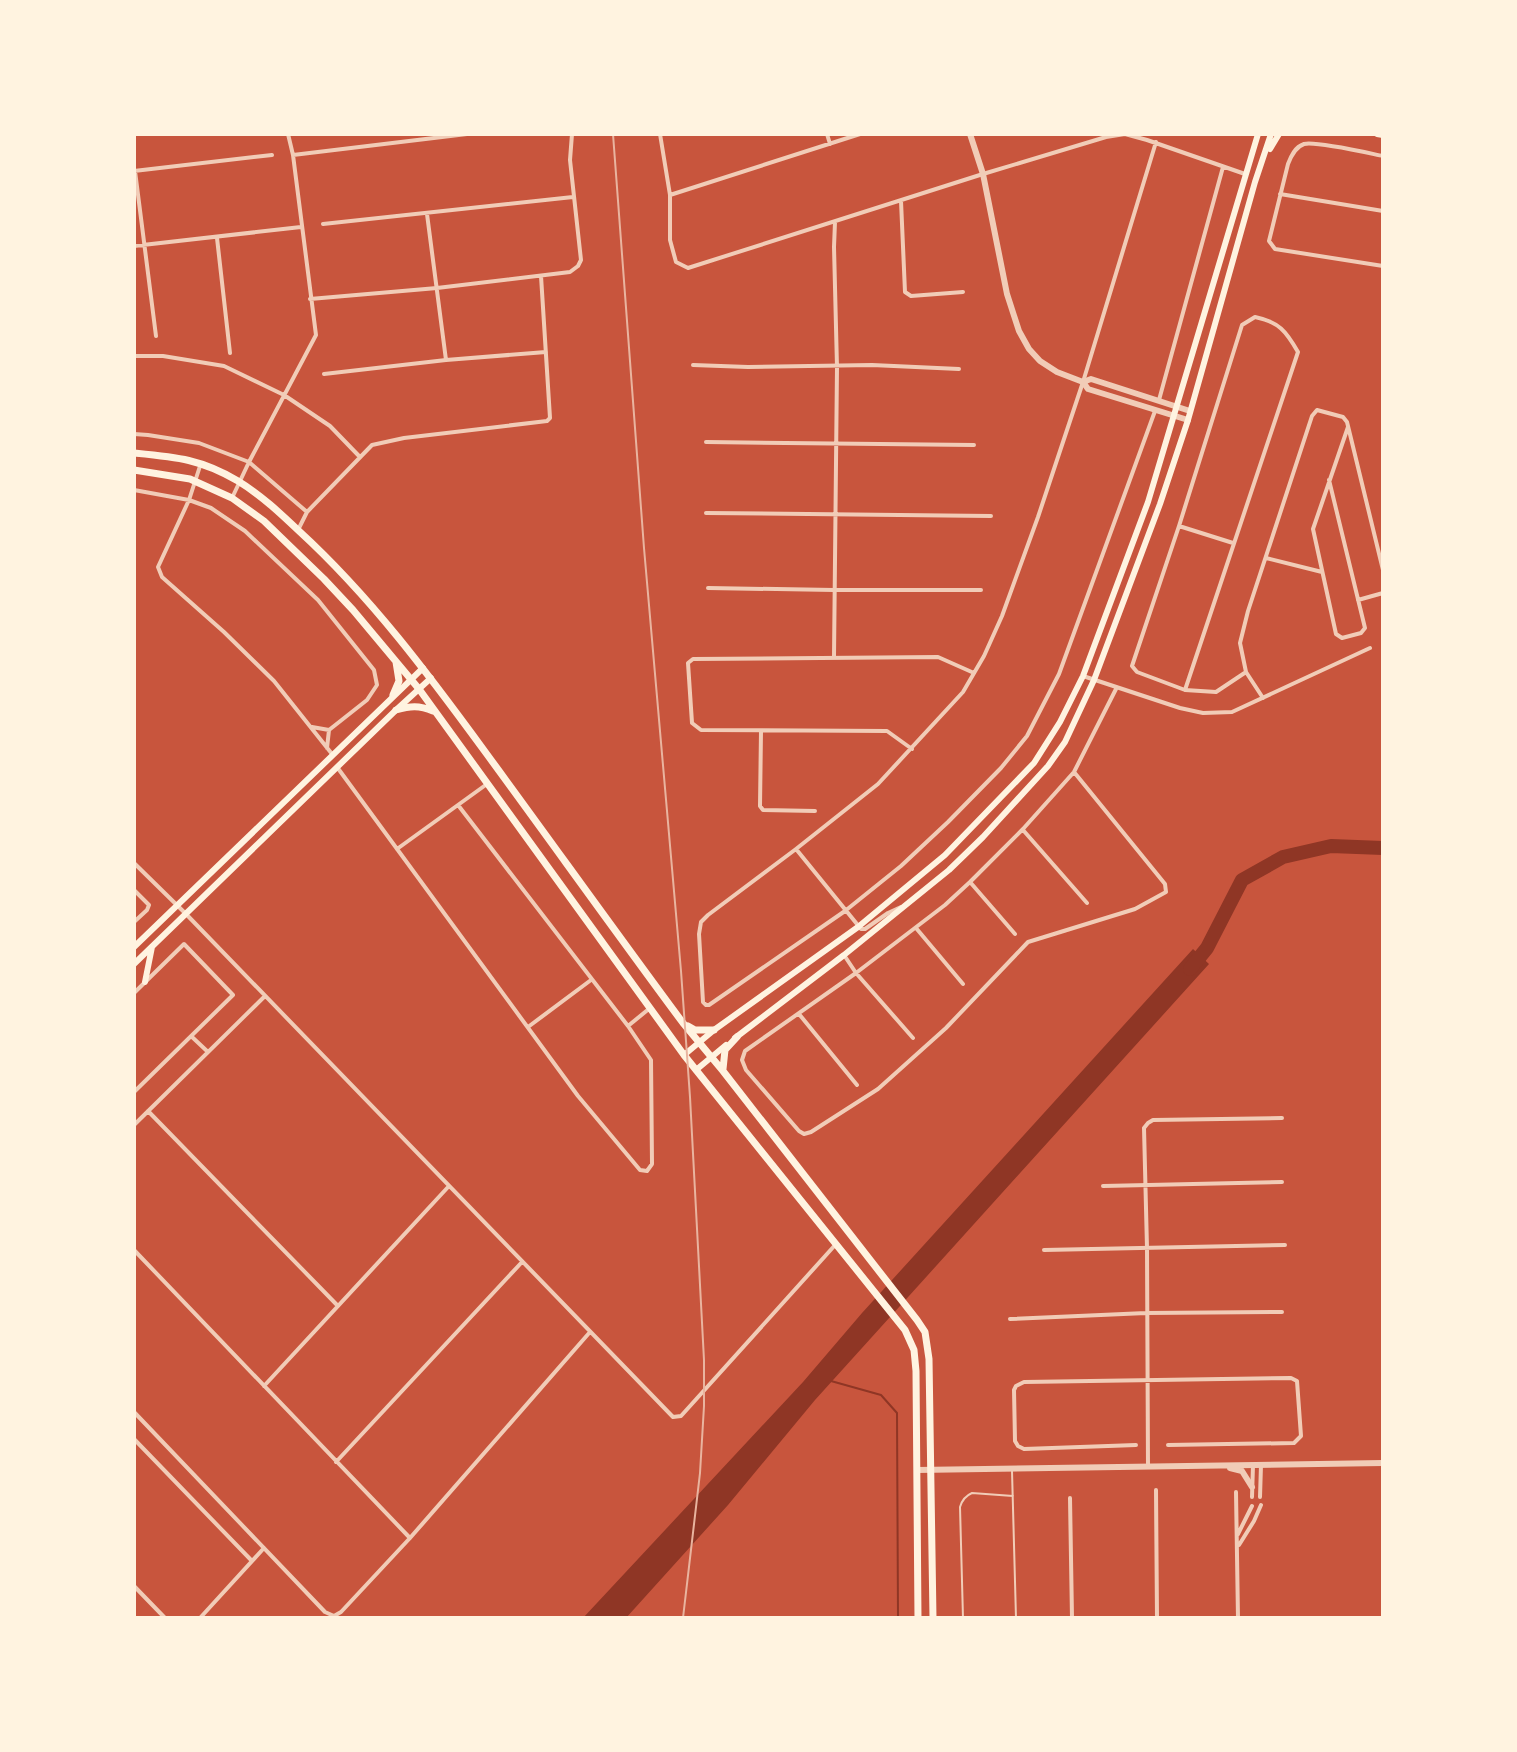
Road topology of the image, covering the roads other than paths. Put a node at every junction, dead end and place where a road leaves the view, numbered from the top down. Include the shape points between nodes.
1 (288, 134) edge
2 (381, 134) edge
3 (467, 134) edge
4 (572, 134) edge
5 (660, 134) edge
6 (827, 134) edge
7 (860, 134) edge
8 (970, 134) edge
9 (1258, 134) edge
10 (1271, 134) edge
11 (1279, 134) edge
12 (1156, 142) junction
13 (382, 144) junction
14 (830, 144) junction
15 (272, 155) dead end
16 (293, 155) junction
17 (1383, 156) edge
18 (1223, 167) junction
19 (135, 171) edge
20 (983, 174) junction
21 (1245, 174) junction
22 (1255, 182) junction
23 (1280, 194) junction
24 (670, 195) junction
25 (573, 197) junction
26 (901, 201) junction
27 (1383, 211) edge
28 (427, 214) junction
29 (835, 222) junction
30 (323, 224) dead end
31 (301, 227) junction
32 (217, 238) junction
33 (144, 245) junction
34 (134, 246) edge
35 (1383, 266) edge
36 (541, 276) junction
37 (437, 288) junction
38 (963, 292) dead end
39 (310, 299) junction
40 (156, 336) dead end
41 (546, 352) junction
42 (230, 353) dead end
43 (134, 356) edge
44 (446, 360) junction
45 (693, 365) dead end
46 (837, 367) junction
47 (959, 369) dead end
48 (324, 374) dead end
49 (1083, 382) junction
50 (284, 395) junction
51 (1158, 401) junction
52 (1176, 407) junction
53 (1155, 410) junction
54 (1190, 411) junction
55 (1174, 416) junction
56 (1188, 420) junction
57 (1348, 427) junction
58 (134, 434) edge
59 (706, 442) dead end
60 (836, 444) junction
61 (974, 445) dead end
62 (134, 453) edge
63 (359, 456) junction
64 (249, 462) junction
65 (201, 463) junction
66 (134, 470) edge
67 (1329, 480) junction
68 (196, 481) junction
69 (239, 482) junction
70 (134, 490) edge
71 (232, 498) junction
72 (189, 500) junction
73 (307, 512) junction
74 (706, 513) dead end
75 (835, 516) junction
76 (991, 516) dead end
77 (1179, 526) junction
78 (298, 530) junction
79 (1233, 543) junction
80 (1266, 557) junction
81 (1383, 570) edge
82 (1322, 572) junction
83 (708, 588) dead end
84 (834, 590) junction
85 (981, 590) dead end
86 (1383, 593) edge
87 (1358, 600) junction
88 (1370, 648) dead end
89 (834, 657) junction
90 (396, 660) junction
91 (423, 668) junction
92 (1246, 672) junction
93 (974, 673) junction
94 (1083, 676) junction
95 (410, 678) junction
96 (431, 678) junction
97 (1094, 680) junction
98 (1117, 687) junction
99 (419, 689) junction
100 (1185, 690) junction
101 (393, 695) junction
102 (1263, 698) junction
103 (396, 710) junction
104 (435, 712) junction
105 (311, 727) junction
106 (329, 730) junction
107 (761, 731) junction
108 (912, 749) junction
109 (330, 751) junction
110 (337, 767) junction
111 (1074, 772) junction
112 (487, 784) junction
113 (458, 805) junction
114 (815, 811) dead end
115 (1023, 829) junction
116 (397, 849) junction
117 (796, 849) junction
118 (134, 863) edge
119 (970, 882) junction
120 (134, 890) edge
121 (1087, 903) dead end
122 (907, 904) junction
123 (177, 905) junction
124 (845, 911) junction
125 (186, 914) junction
126 (134, 922) edge
127 (858, 927) junction
128 (916, 928) junction
129 (1015, 934) dead end
130 (134, 947) edge
131 (152, 947) junction
132 (844, 955) junction
133 (134, 964) edge
134 (856, 973) junction
135 (591, 980) junction
136 (145, 982) junction
137 (963, 984) dead end
138 (134, 993) edge
139 (265, 996) junction
140 (650, 1008) junction
141 (799, 1014) junction
142 (683, 1023) junction
143 (628, 1026) junction
144 (528, 1027) junction
145 (714, 1030) junction
146 (191, 1036) junction
147 (737, 1037) junction
148 (913, 1038) dead end
149 (699, 1042) junction
150 (208, 1052) junction
151 (684, 1055) junction
152 (711, 1057) junction
153 (696, 1070) junction
154 (723, 1071) junction
155 (857, 1085) dead end
156 (134, 1092) edge
157 (148, 1111) junction
158 (1282, 1118) dead end
159 (134, 1125) edge
160 (1282, 1182) dead end
161 (449, 1186) junction
162 (1103, 1186) dead end
163 (1145, 1186) junction
164 (836, 1244) junction
165 (1285, 1245) dead end
166 (1147, 1248) junction
167 (134, 1250) edge
168 (1044, 1250) dead end
169 (522, 1262) junction
170 (338, 1306) junction
171 (1282, 1312) dead end
172 (1146, 1313) junction
173 (1010, 1319) dead end
174 (590, 1332) junction
175 (1147, 1381) junction
176 (264, 1386) junction
177 (134, 1412) edge
178 (134, 1439) edge
179 (1136, 1445) dead end
180 (1168, 1445) dead end
181 (336, 1462) junction
182 (1383, 1463) edge
183 (1257, 1465) junction
184 (1148, 1466) junction
185 (1223, 1466) junction
186 (1012, 1468) junction
187 (917, 1470) junction
188 (931, 1470) junction
189 (1252, 1487) junction
190 (1156, 1490) dead end
191 (1236, 1492) dead end
192 (1013, 1496) junction
193 (1252, 1497) dead end
194 (1260, 1497) dead end
195 (1070, 1498) dead end
196 (1261, 1505) dead end
197 (1252, 1506) dead end
198 (1237, 1536) junction
199 (410, 1538) junction
200 (264, 1548) junction
201 (1237, 1548) junction
202 (252, 1561) junction
203 (134, 1586) edge
204 (334, 1616) edge
205 (165, 1618) edge
206 (200, 1618) edge
207 (918, 1618) edge
208 (933, 1618) edge
209 (963, 1618) edge
210 (1016, 1618) edge
211 (1072, 1618) edge
212 (1157, 1618) edge
213 (1238, 1618) edge

1 - 16 street
2 - 13 street
3 - 13 street
4 - 25 street
5 - 24 street
6 - 14 street
7 - 14 street
8 - 20 street
9 - 21 main road
10 - 22 main road
11 - 22 main road
12 - 18 street
12 - 20 street via 1125,134 1106,137
12 - 49 street
13 - 16 street
14 - 24 street
15 - 19 street
16 - 31 street
17 - 23 street via 1304,144 1291,156
18 - 21 street
18 - 51 street
19 - 33 street
20 - 26 street
20 - 49 street via 1019,331 1040,361
21 - 52 main road
22 - 54 main road
23 - 27 street
23 - 35 street via 1269,235 1275,249
24 - 29 street via 670,240 676,262 688,268
25 - 28 street
25 - 36 street via 581,260 570,272
26 - 29 street
26 - 38 street via 905,292
28 - 30 street
28 - 37 street
29 - 46 street
31 - 32 street
31 - 39 street
32 - 33 street
32 - 42 street
33 - 34 street
33 - 40 street
36 - 37 street
36 - 41 street
37 - 39 street
37 - 44 street
39 - 50 street via 316,335
41 - 44 street
41 - 63 street via 551,414 547,421 404,438 372,445
43 - 50 street via 224,366
44 - 48 street
45 - 46 street
46 - 47 street
46 - 60 street
49 - 51 street via 1091,379
49 - 53 street via 1088,389
49 - 93 street via 1002,616
50 - 63 street via 330,426
50 - 64 street
51 - 52 street
52 - 54 street
52 - 55 main road
53 - 55 street
53 - 124 street via 1059,674 1027,736 948,822
54 - 56 main road
55 - 56 street
55 - 94 main road
56 - 97 main road
57 - 67 street
57 - 80 street via 1343,417 1314,412
57 - 81 street
58 - 64 street via 199,443
59 - 60 street
60 - 61 street
60 - 75 street
62 - 65 main road
63 - 73 street
64 - 69 street
64 - 73 street
65 - 68 street
65 - 69 main road
66 - 68 main road
67 - 82 street via 1313,529
67 - 87 street
68 - 71 main road
68 - 72 street
69 - 71 street
69 - 78 main road
70 - 72 street
71 - 90 main road via 324,579
72 - 105 street via 163,552 158,567 162,577 263,671
72 - 106 street via 245,531 318,600 374,670 377,685 367,700
73 - 78 street
74 - 75 street
75 - 76 street
75 - 84 street
77 - 79 street
77 - 79 street via 1242,325 1255,317 1270,320 1288,334 1298,352
77 - 100 street via 1132,666
78 - 91 main road via 366,598
79 - 100 street
80 - 82 street
80 - 92 street via 1240,643
82 - 87 street via 1342,638 1364,631
83 - 84 street
84 - 85 street
84 - 89 street
86 - 87 street
88 - 102 street
89 - 93 street via 938,657
89 - 107 street via 689,661 696,727
90 - 95 main road
90 - 101 main road via 399,681
91 - 95 main road
91 - 96 main road
92 - 100 street via 1216,692
92 - 102 street
93 - 108 street
94 - 97 street
94 - 127 main road via 1034,763 945,855
95 - 99 main road
95 - 101 main road
96 - 99 main road
96 - 142 main road
97 - 98 street
97 - 122 main road via 1048,766 983,837
98 - 102 street via 1203,713 1232,712
98 - 111 street
99 - 103 main road
99 - 104 main road
101 - 109 main road
103 - 104 main road via 423,706
103 - 110 main road
104 - 112 main road
105 - 106 street
105 - 109 street
106 - 109 street
107 - 108 street via 887,731
107 - 114 street via 760,806
108 - 117 street via 878,784
109 - 123 main road
110 - 116 street
110 - 125 main road
111 - 115 street
111 - 141 street via 1165,884 1166,892 1135,909 1028,942 946,1028 878,1089 804,1134 742,1060 745,1051
112 - 113 street
112 - 140 main road
113 - 116 street
113 - 135 street
115 - 119 street
115 - 121 street
116 - 144 street
117 - 124 street
117 - 124 street via 701,922 703,1002 709,1005
118 - 123 street
119 - 128 street
119 - 129 street
120 - 126 street via 149,905
122 - 127 street via 865,929
122 - 132 main road
123 - 125 street
123 - 130 main road
124 - 127 street
125 - 131 main road
125 - 139 street
127 - 145 main road
128 - 134 street
128 - 137 street
131 - 133 main road
131 - 136 main road
132 - 134 street
132 - 147 main road
134 - 141 street
134 - 148 street
135 - 143 street
135 - 144 street
136 - 138 street
136 - 146 street via 184,944 233,995
139 - 150 street
139 - 161 street
140 - 143 street
140 - 151 main road
141 - 155 street
142 - 145 main road via 695,1030
142 - 149 main road
143 - 144 street via 651,1060 652,1164 647,1171 640,1170 578,1096
145 - 149 main road
146 - 150 street
146 - 156 street
147 - 152 main road
147 - 154 main road via 725,1050
149 - 151 main road
149 - 152 main road
150 - 157 street
151 - 153 main road
152 - 153 main road
152 - 154 main road
153 - 164 main road
154 - 188 main road via 925,1332
157 - 159 street
157 - 170 street
158 - 163 street via 1153,1120 1144,1128
160 - 163 street
161 - 169 street
161 - 170 street
162 - 163 street
163 - 166 street
164 - 174 street via 681,1416 668,1413
164 - 187 main road via 905,1330 914,1350
165 - 166 street
166 - 168 street
166 - 172 street
167 - 176 street
169 - 174 street
169 - 181 street
170 - 176 street
171 - 172 street
172 - 173 street
172 - 175 street
174 - 199 street
175 - 179 street via 1024,1382 1014,1390 1015,1441 1024,1449
175 - 180 street via 1297,1381 1301,1436 1294,1443
175 - 184 street
176 - 181 street
177 - 200 street
178 - 202 street
181 - 199 street
182 - 183 street
183 - 185 street
183 - 189 street
183 - 194 street
184 - 185 street
184 - 186 street
185 - 189 street via 1242,1471
186 - 188 street
186 - 192 lane
187 - 188 street
187 - 207 main road
188 - 208 main road
189 - 193 street
190 - 212 street
191 - 198 street
192 - 209 lane via 972,1493 962,1501
192 - 210 lane
195 - 211 street
196 - 201 street
197 - 198 street
198 - 201 street
199 - 204 street
200 - 202 street
200 - 204 street
201 - 213 street
202 - 206 street
203 - 205 street

